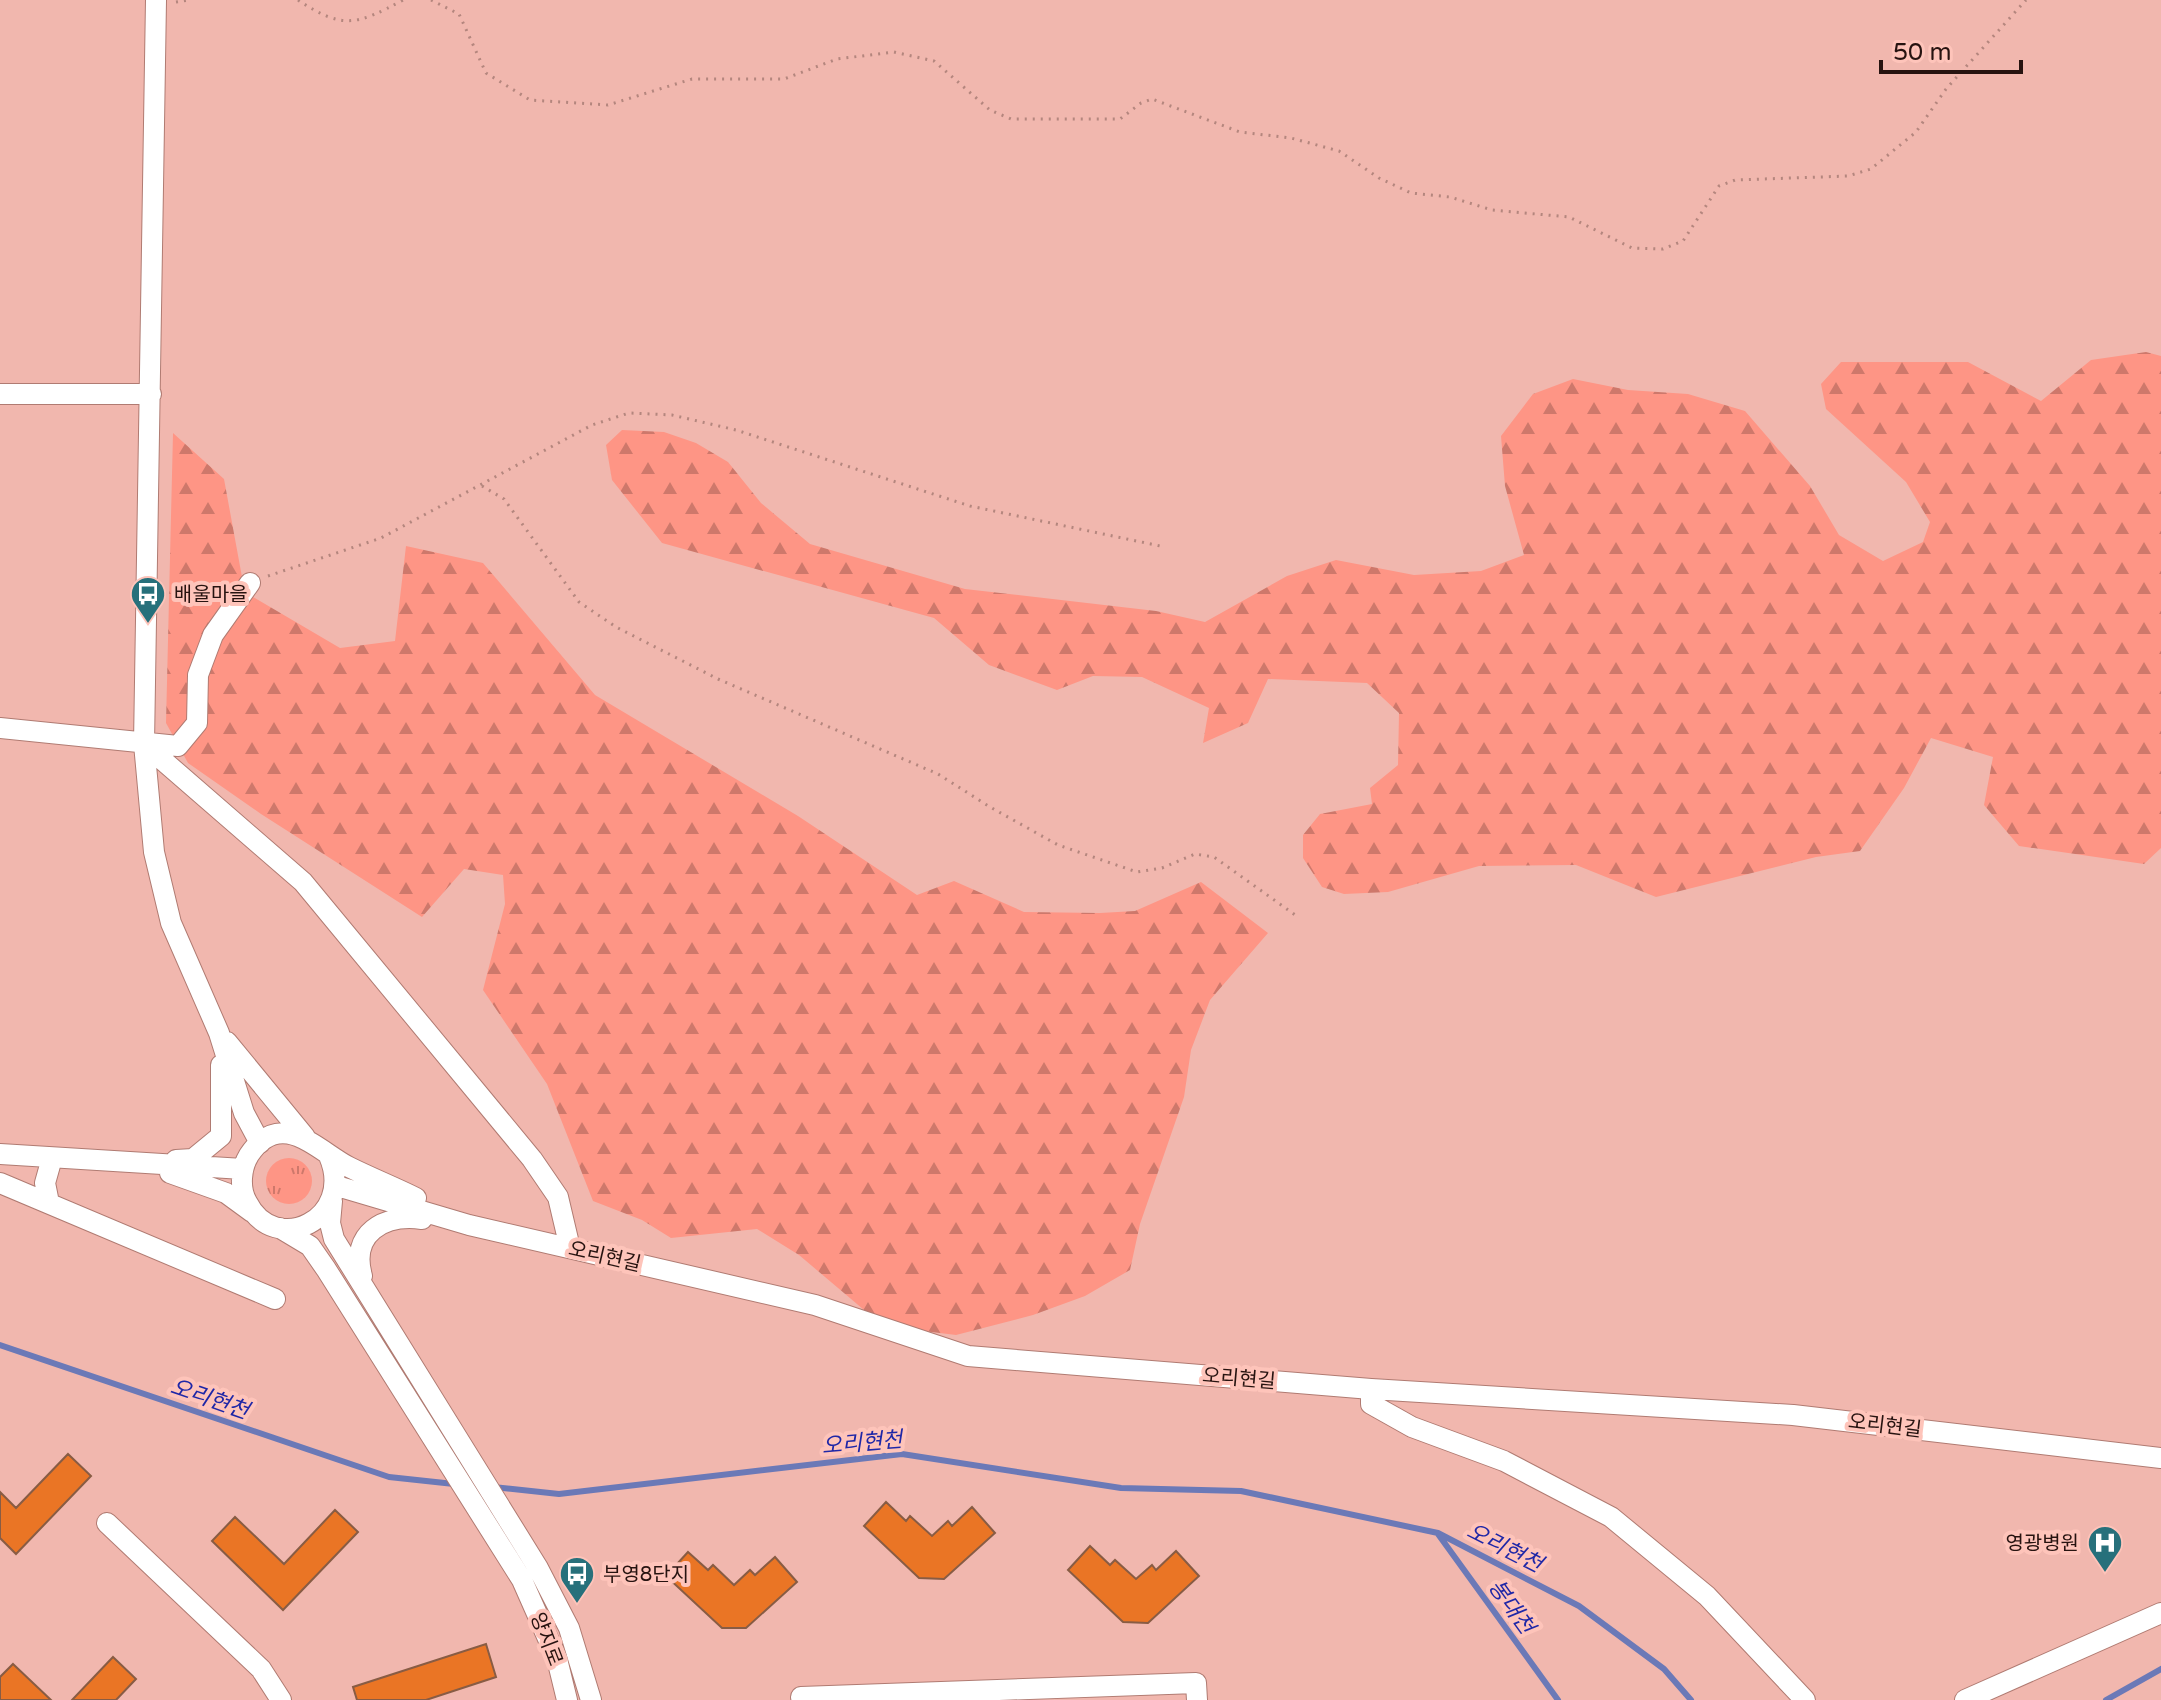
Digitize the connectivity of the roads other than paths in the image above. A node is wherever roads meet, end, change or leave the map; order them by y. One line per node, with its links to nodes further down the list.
1 (156, 0): 3 (street)
2 (0, 394): 3 (street)
3 (151, 394): 6 (street)
4 (250, 583): 6 (street)
5 (0, 728): 6 (street)
6 (144, 744): 7 (street); 21 (street)
7 (219, 1033): 8 (street); 9 (street); 13 (street)
8 (305, 1137): 9 (street); 11 (street)
9 (260, 1143): 14 (street)
10 (0, 1154): 12 (street)
11 (329, 1156): 16 (street); 19 (street)
12 (52, 1158): 13 (street); 17 (street)
13 (127, 1163): 14 (street); 18 (street)
14 (243, 1169): 18 (street)
15 (0, 1183): 17 (street)
16 (334, 1194): 19 (street, 오리현길); 20 (street); 22 (street)
17 (49, 1203): 23 (street)
18 (254, 1213): 20 (street)
19 (469, 1225): 21 (street, 오리현길); 22 (street)
20 (280, 1228): 27 (street)
21 (570, 1248): 24 (street, 오리현길)
22 (366, 1290): 27 (street)
23 (275, 1299)
24 (1371, 1389): 25 (street, 오리현길); 34 (street)
25 (2161, 1458)
26 (107, 1523): 30 (street)
27 (530, 1574): 31 (street, 양지로); 32 (street, 양지로)
28 (2161, 1613): 35 (street)
29 (801, 1697): 33 (street)
30 (281, 1700)
31 (567, 1700)
32 (591, 1700)
33 (1197, 1700)
34 (1805, 1700)
35 (1965, 1700)

